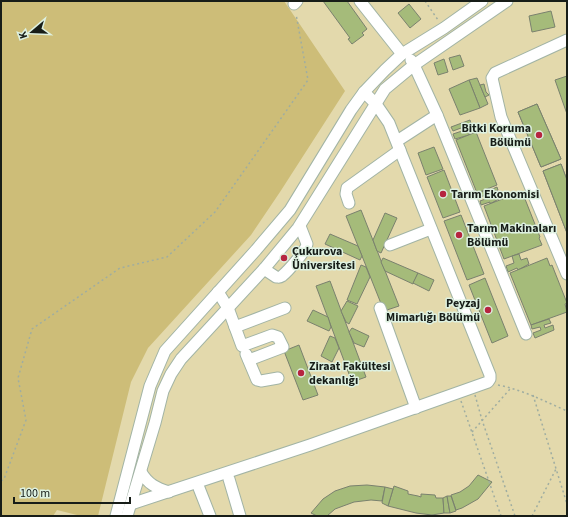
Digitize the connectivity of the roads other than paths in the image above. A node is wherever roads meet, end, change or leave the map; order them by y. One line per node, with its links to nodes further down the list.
1 (360, 1): 5 (street)
2 (482, 1): 5 (street)
3 (507, 1): 6 (street)
4 (567, 40): 16 (street)
5 (403, 53): 6 (street); 7 (street)
6 (414, 65): 8 (street); 9 (street)
7 (364, 92): 8 (street); 17 (street)
8 (376, 104): 10 (street); 12 (street)
9 (437, 115): 10 (street); 22 (street)
10 (398, 145): 11 (street); 13 (street)
11 (349, 203)
12 (300, 226): 15 (street); 15 (street)
13 (432, 229): 14 (street); 27 (street)
14 (390, 245)
15 (264, 269): 18 (street)
16 (567, 274)
17 (218, 292): 18 (street); 33 (street)
18 (228, 308): 21 (street); 28 (street)
19 (285, 308): 21 (street)
20 (380, 308): 27 (street)
21 (235, 327): 23 (street)
22 (526, 334)
23 (242, 346): 24 (street); 24 (street)
24 (249, 360): 25 (street)
25 (278, 378)
26 (459, 397): 29 (street)
27 (416, 408): 31 (street)
28 (141, 472): 31 (street); 32 (street)
29 (229, 478): 30 (street); 35 (street)
30 (199, 488): 32 (street); 34 (street)
31 (169, 492): 32 (street)
32 (129, 511)
33 (116, 516)
34 (210, 516)
35 (240, 516)

